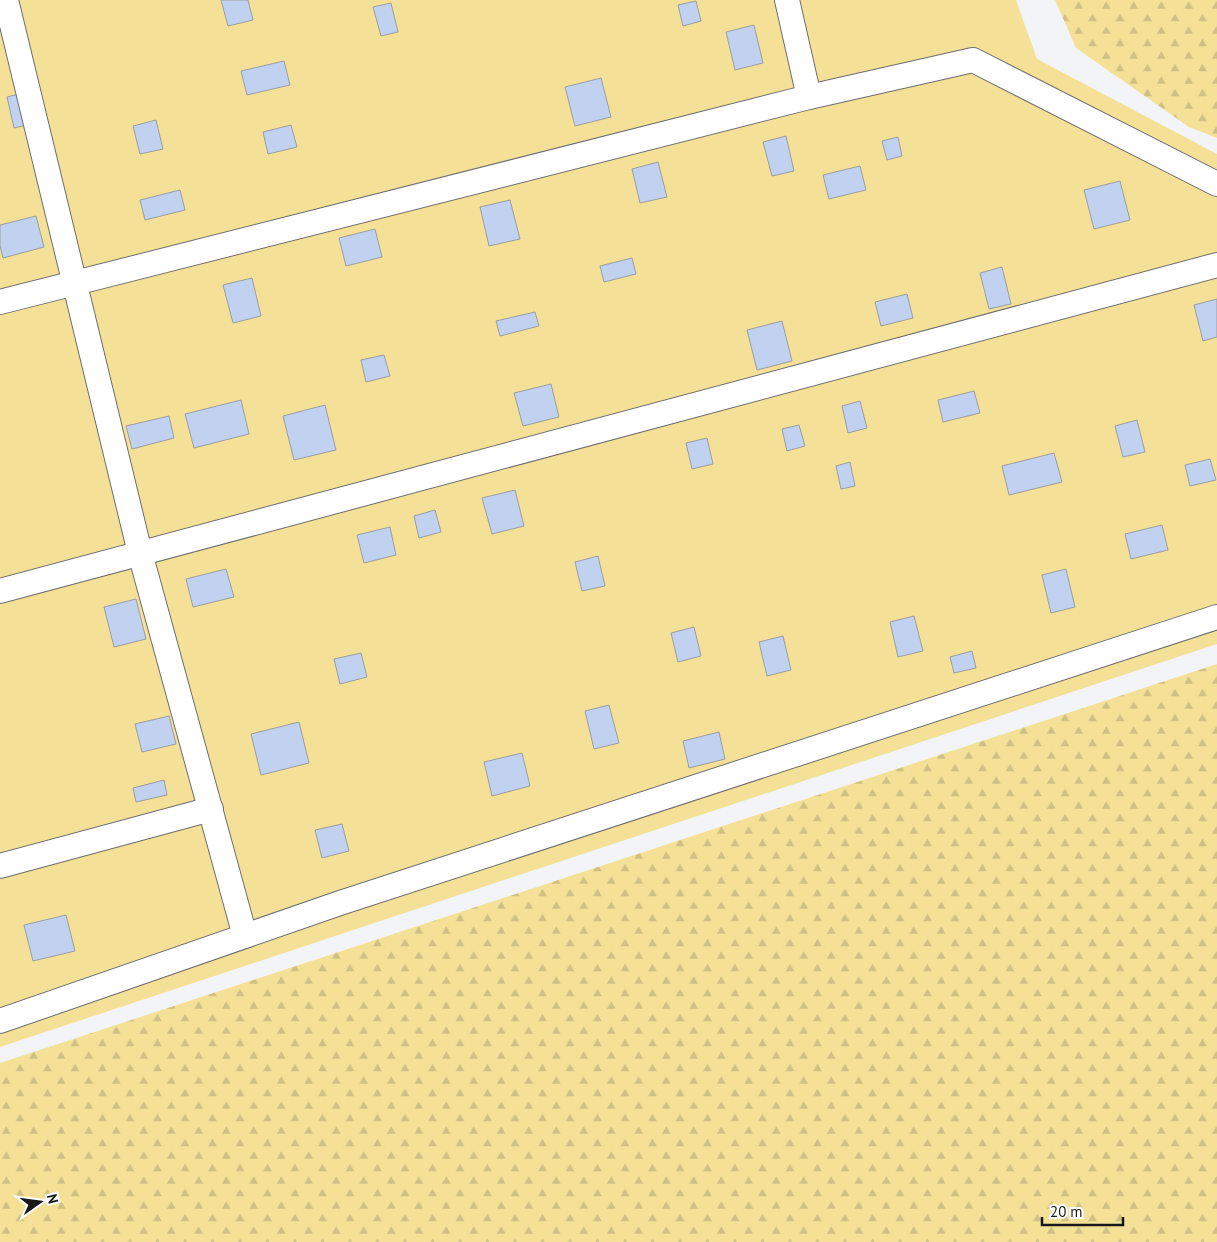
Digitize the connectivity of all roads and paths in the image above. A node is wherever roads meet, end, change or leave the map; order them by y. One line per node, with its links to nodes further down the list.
1 (6, 0): 6 (street)
2 (787, 0): 3 (street)
3 (809, 98): 4 (street); 6 (street)
4 (1217, 184)
5 (1217, 265): 8 (street)
6 (75, 284): 7 (street); 8 (street)
7 (0, 302)
8 (140, 553): 9 (street); 11 (street)
9 (0, 591)
10 (1217, 617): 13 (street)
11 (211, 809): 12 (street); 13 (street)
12 (0, 866)
13 (245, 936): 14 (street)
14 (0, 1021)

